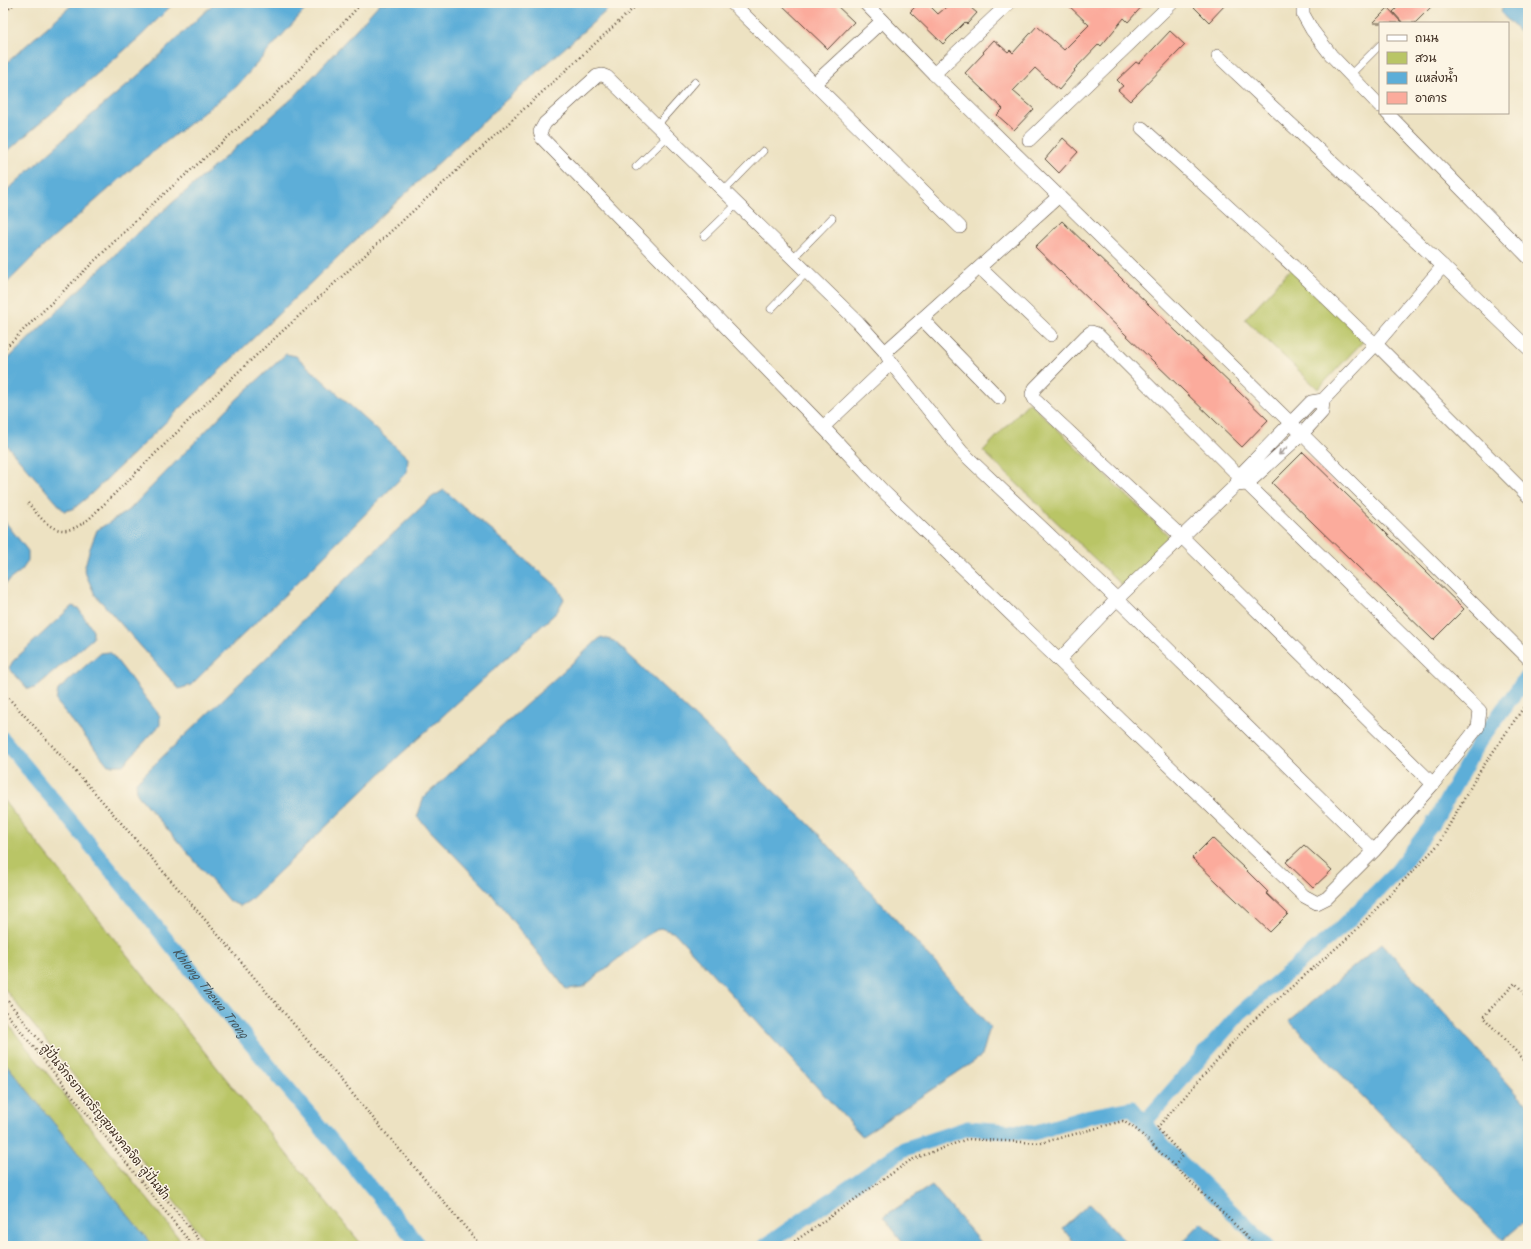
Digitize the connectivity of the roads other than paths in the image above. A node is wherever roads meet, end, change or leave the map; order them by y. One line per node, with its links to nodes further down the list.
1 (732, 3): 12 (street)
2 (865, 3): 6 (street)
3 (1010, 3): 9 (street)
4 (1172, 3): 18 (street)
5 (1303, 3): 10 (street)
6 (882, 21): 9 (street); 12 (street)
7 (1379, 46): 10 (lane)
8 (1218, 56): 29 (street)
9 (934, 74): 22 (street)
10 (1350, 75): 13 (street)
11 (695, 82): 15 (lane)
12 (814, 84): 25 (street)
13 (1379, 105)
14 (1388, 114): 27 (street)
15 (657, 125): 17 (street); 41 (street)
16 (1142, 128): 35 (street)
17 (668, 136): 20 (lane); 21 (street)
18 (1029, 140)
19 (763, 151): 21 (lane)
20 (636, 166)
21 (724, 191): 23 (street)
22 (1059, 196): 30 (street); 40 (street)
23 (737, 204): 26 (lane); 28 (street)
24 (832, 218): 28 (lane)
25 (960, 227)
26 (704, 236)
27 (1528, 256)
28 (793, 258): 31 (street)
29 (1443, 266): 35 (street); 36 (street)
30 (980, 268): 33 (street); 34 (street)
31 (807, 272): 32 (lane); 37 (street)
32 (771, 309)
33 (922, 319): 37 (street); 38 (street)
34 (1051, 335)
35 (1376, 344): 39 (street); 44 (street)
36 (1528, 348)
37 (888, 357): 41 (street); 46 (street)
38 (1000, 398)
39 (1323, 400): 40 (street); 42 (street)
40 (1290, 423): 42 (street); 43 (street)
41 (823, 427): 48 (street)
42 (1302, 434): 43 (street, one-way to 43); 47 (street)
43 (1241, 482): 45 (street); 45 (street); 49 (street)
44 (1528, 496)
45 (1183, 538): 46 (street); 49 (street)
46 (1117, 599): 48 (street); 50 (street)
47 (1528, 658)
48 (1059, 660): 50 (street)
49 (1433, 784): 50 (street)
50 (1374, 851)

